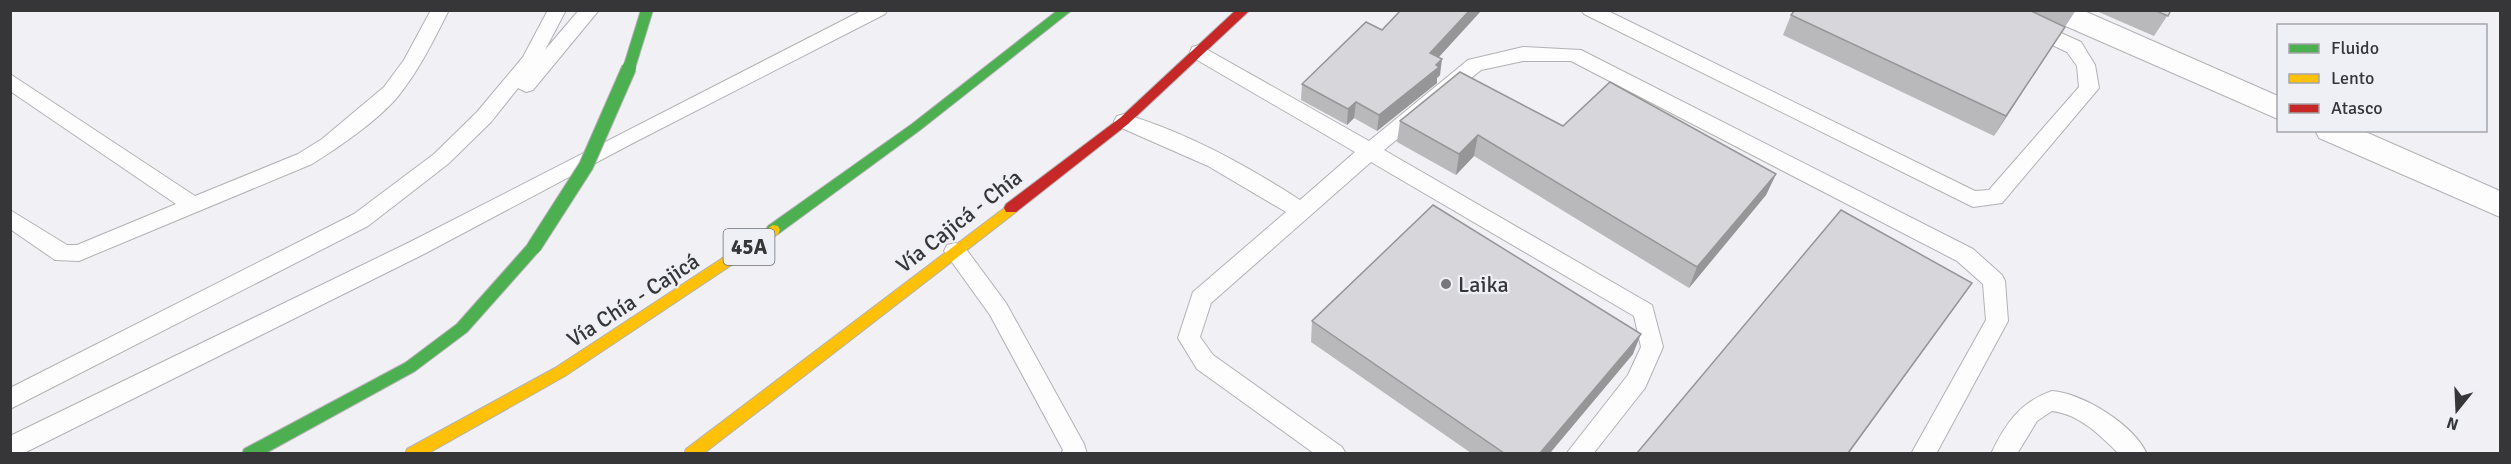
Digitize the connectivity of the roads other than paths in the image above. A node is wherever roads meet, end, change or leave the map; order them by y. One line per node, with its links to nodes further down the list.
1 (440, 10): 18 (lane)
2 (557, 10): 17 (lane)
3 (590, 10): 17 (lane)
4 (647, 10): 26 (main road, bridge)
5 (879, 10): 25 (lane)
6 (1066, 10): 27 (main road, Vía Chía - Cajicá / 45A)
7 (1244, 10): 11 (main road, Vía Cajicá - Chía)
8 (1590, 10): 9 (lane)
9 (1993, 10)
10 (2055, 10): 13 (street)
11 (1199, 52): 14 (main road, Vía Cajicá - Chía); 16 (lane)
12 (10, 81): 18 (lane)
13 (2277, 108)
14 (1124, 121): 20 (lane); 22 (main road, Vía Cajicá - Chía)
15 (2335, 132): 19 (street)
16 (1369, 152): 20 (lane); 32 (lane); 33 (lane)
17 (441, 159): 23 (lane)
18 (193, 205): 21 (lane)
19 (2500, 205)
20 (1300, 212): 31 (lane)
21 (10, 218)
22 (955, 251): 24 (main road, Vía Cajicá - Chía); 30 (lane)
23 (10, 399)
24 (703, 444): 28 (main road); 29 (main road, Vía Cajicá - Chía)
25 (10, 448)
26 (249, 453)
27 (412, 453)
28 (678, 453)
29 (691, 453)
30 (1075, 453)
31 (1334, 453)
32 (1578, 453)
33 (1923, 453)
34 (2004, 453): 35 (lane)
35 (2135, 453)

